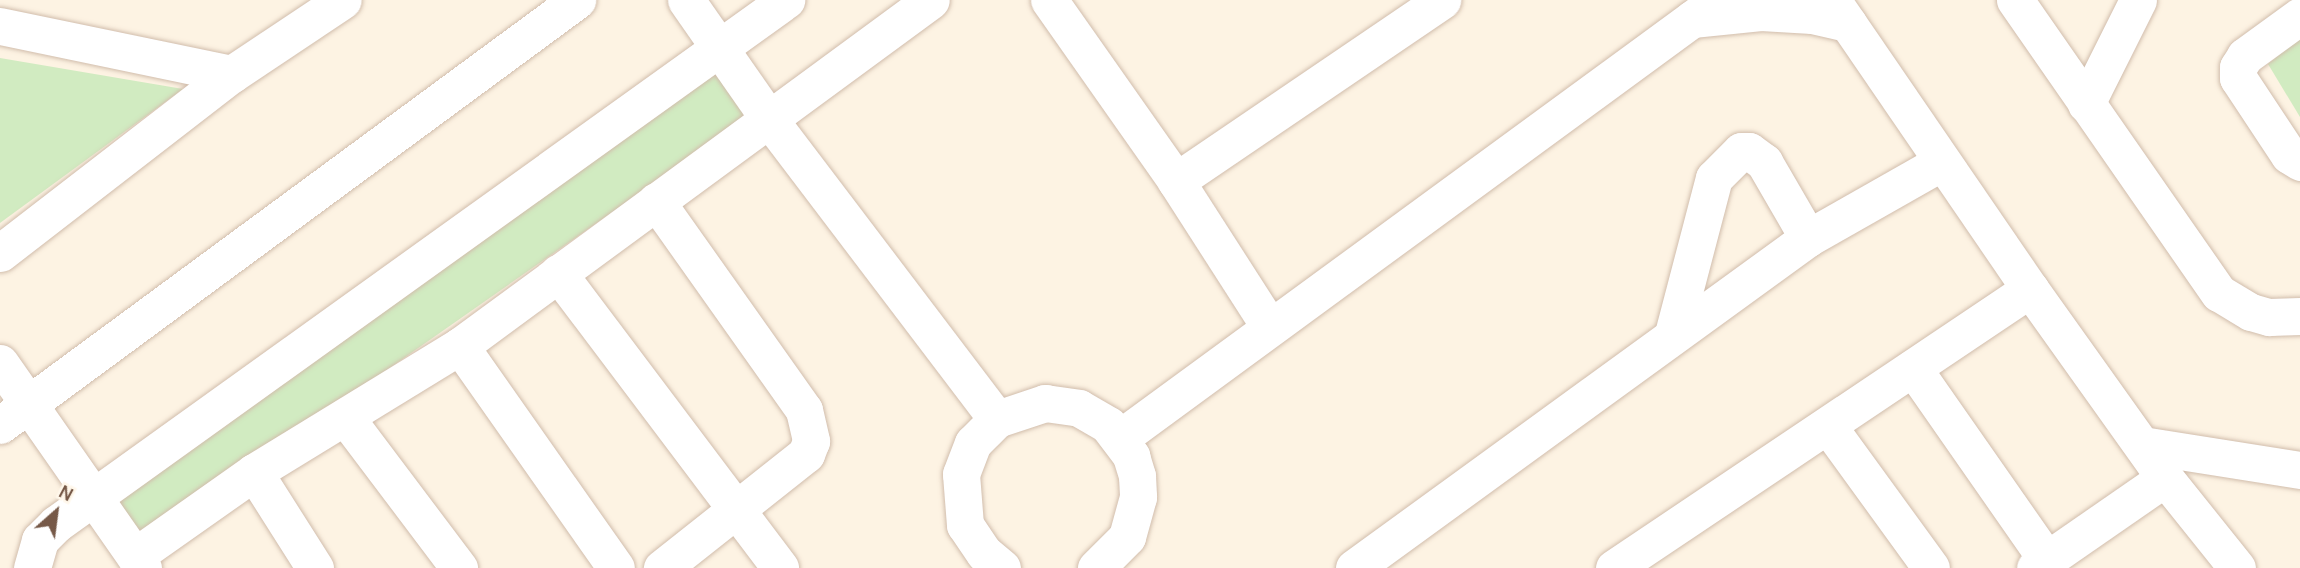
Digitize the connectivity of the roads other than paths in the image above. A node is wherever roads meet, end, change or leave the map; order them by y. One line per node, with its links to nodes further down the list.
1 (343, 0): 15 (street)
2 (577, 0): 32 (street)
3 (685, 0): 14 (street)
4 (786, 0): 14 (street)
5 (931, 0): 17 (street)
6 (1049, 0): 20 (street)
7 (1442, 0): 20 (street)
8 (2015, 0): 16 (street)
9 (2138, 0): 16 (street)
10 (1705, 9): 11 (street); 27 (street)
11 (1840, 12): 18 (street)
12 (2300, 16): 19 (street)
13 (0, 26): 15 (street)
14 (719, 51): 17 (street); 41 (street)
15 (232, 74): 23 (street)
16 (2086, 104): 26 (street)
17 (769, 119): 21 (street); 34 (street)
18 (1942, 162): 22 (street); 25 (street)
19 (2300, 162)
20 (1176, 181): 27 (street)
21 (656, 201): 24 (street); 42 (street)
22 (1808, 238): 28 (street); 28 (street)
23 (0, 253)
24 (558, 273): 29 (street); 42 (street)
25 (2030, 289): 31 (street); 37 (street)
26 (2300, 316)
27 (1269, 326): 36 (street)
28 (1673, 334): 53 (street)
29 (460, 346): 33 (street); 49 (street)
30 (0, 363): 32 (street)
31 (1913, 368): 35 (street); 45 (street)
32 (14, 414): 41 (street)
33 (346, 418): 39 (street); 48 (street)
34 (998, 419): 36 (street); 44 (street)
35 (1828, 426): 54 (street); 55 (street)
36 (1120, 438): 52 (street)
37 (2141, 445): 38 (street); 40 (street)
38 (2300, 470)
39 (254, 472): 43 (street); 47 (street)
40 (2165, 478): 45 (street); 56 (street)
41 (96, 499): 43 (street); 46 (street)
42 (736, 510): 50 (street); 51 (street)
43 (139, 562)
44 (983, 563)
45 (2041, 564)
46 (32, 568)
47 (315, 568)
48 (459, 568)
49 (616, 568)
50 (662, 568)
51 (780, 568)
52 (1098, 568)
53 (1354, 568)
54 (1614, 568)
55 (1931, 568)
56 (2237, 568)

